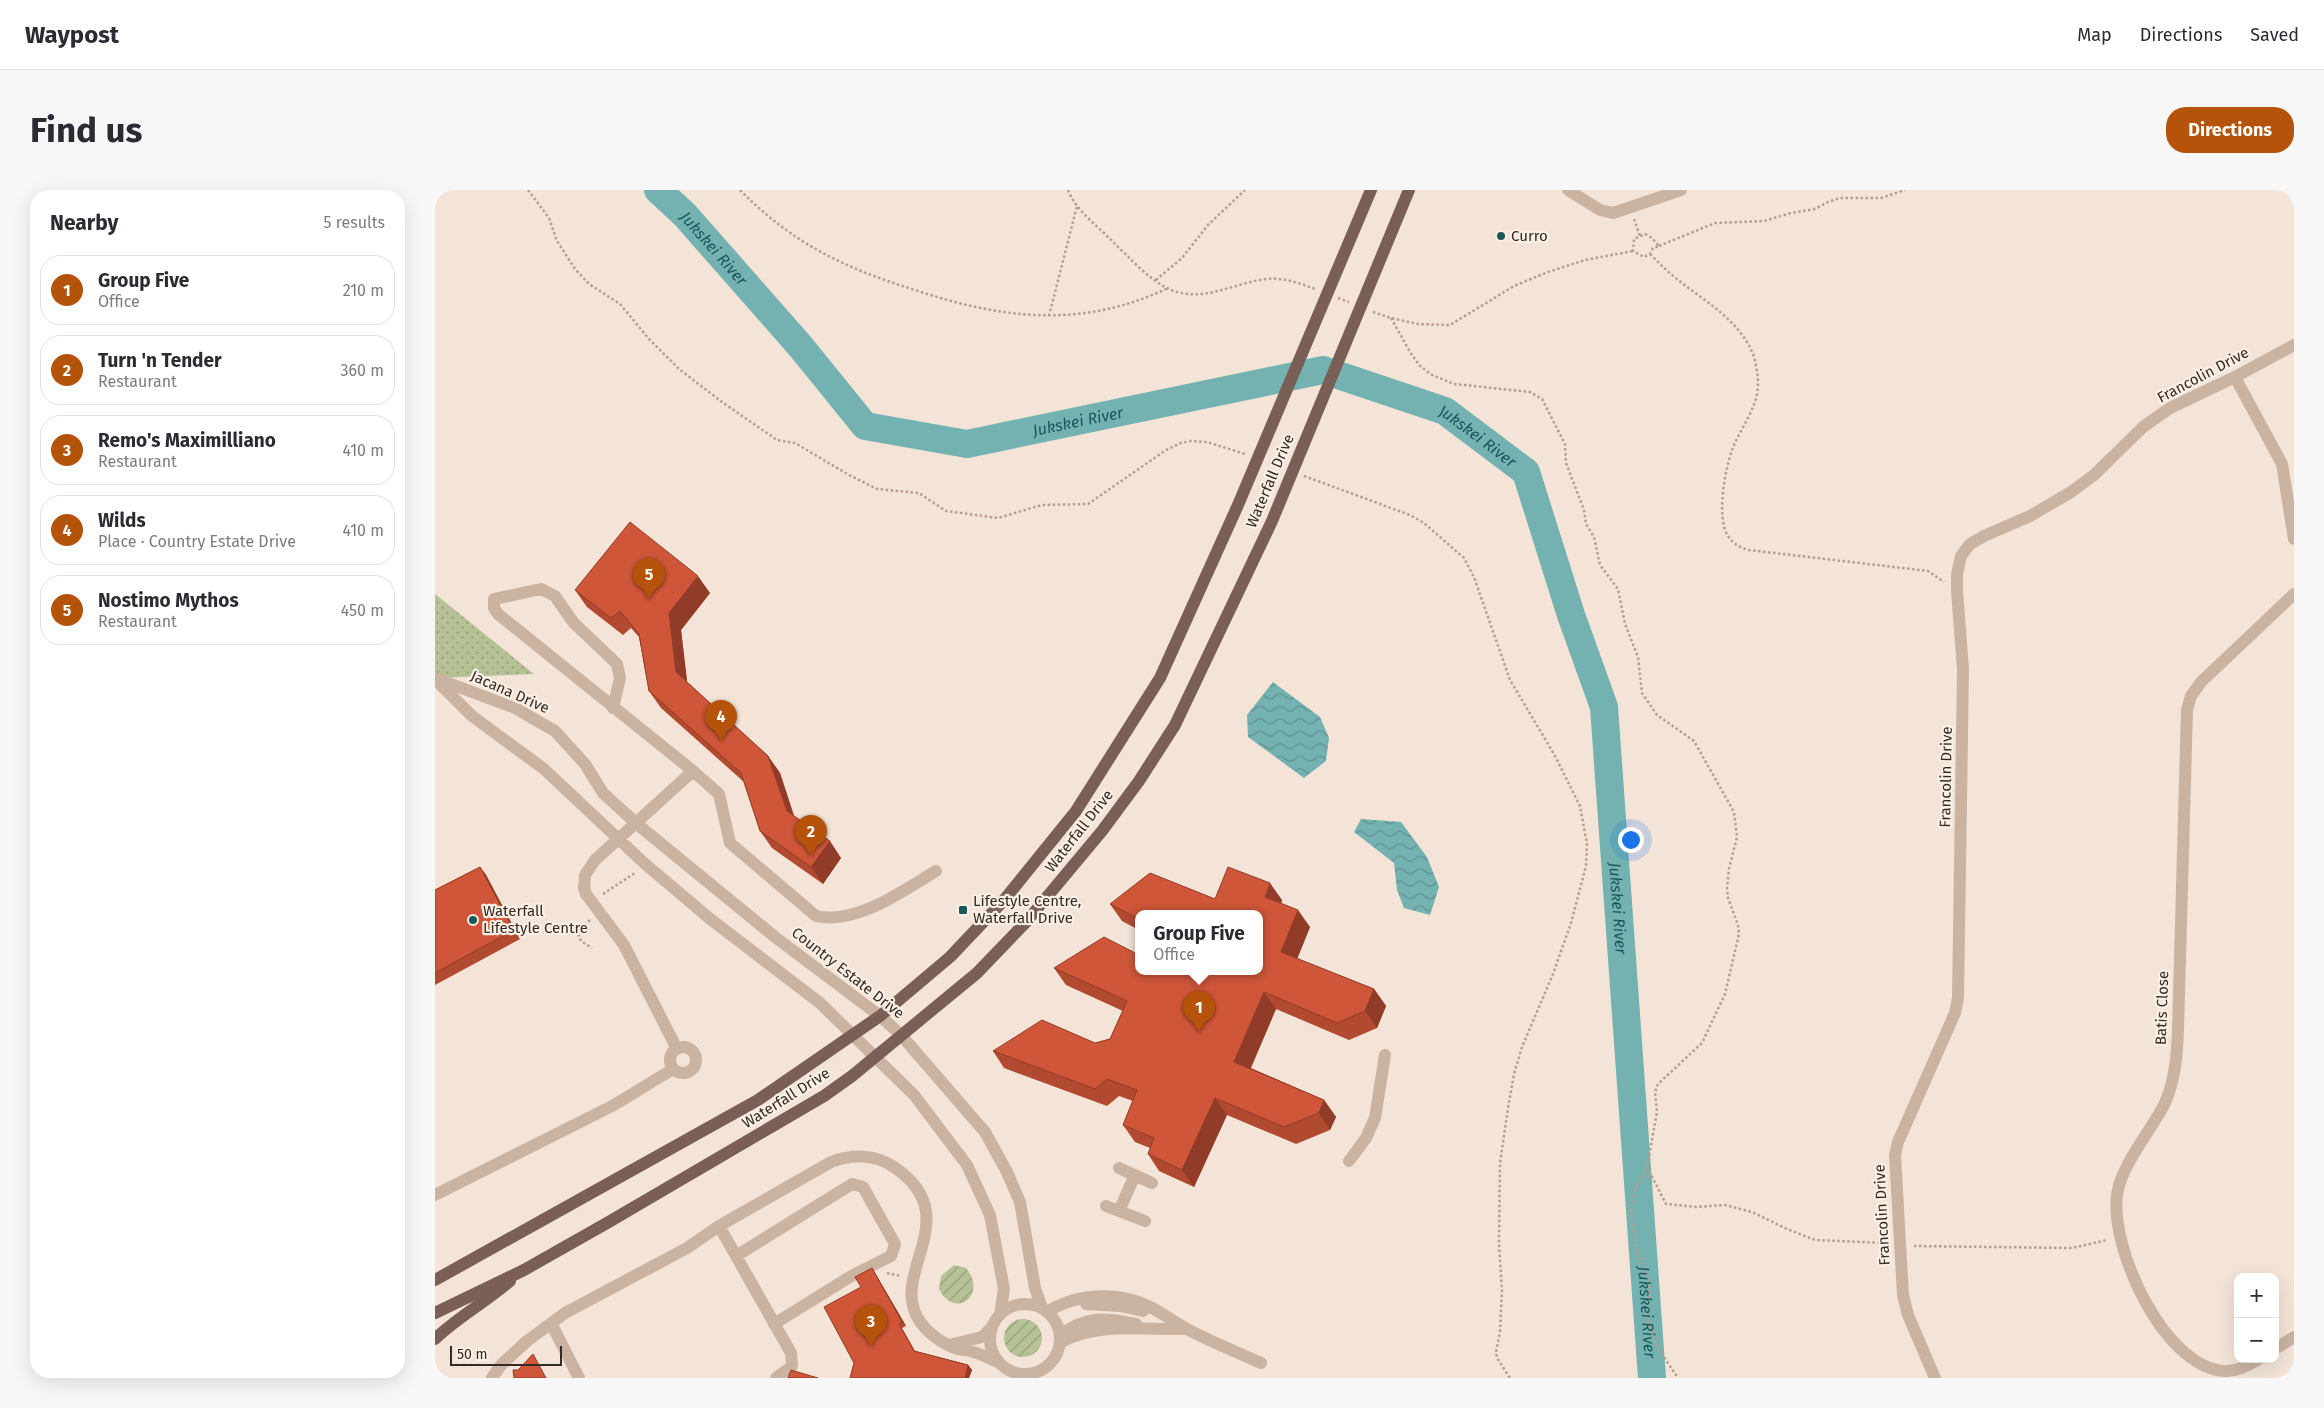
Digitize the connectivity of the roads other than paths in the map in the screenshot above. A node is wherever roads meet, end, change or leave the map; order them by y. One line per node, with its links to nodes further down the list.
1 (1371, 190): 16 (main road, Waterfall Drive)
2 (1409, 190): 18 (main road, Waterfall Drive)
3 (1568, 190): 4 (street)
4 (1681, 190)
5 (2294, 344): 6 (street, Francolin Drive)
6 (2235, 377): 7 (street); 56 (street, Francolin Drive)
7 (2294, 538)
8 (2294, 594): 50 (street, Batis Close)
9 (435, 678): 11 (street, Jacana Drive); 14 (street, Jacana Drive)
10 (613, 708): 10 (street); 12 (street)
11 (566, 744): 13 (street, Country Estate Drive)
12 (693, 771): 13 (street); 15 (street)
13 (637, 824): 14 (street); 16 (street, Country Estate Drive)
14 (618, 839): 17 (street); 19 (street)
15 (936, 871)
16 (880, 1016): 17 (main road, Waterfall Drive); 18 (street, Country Estate Drive)
17 (852, 1034): 21 (street); 33 (main road, Waterfall Drive)
18 (901, 1035): 21 (main road, Waterfall Drive); 37 (street, Country Estate Drive)
19 (677, 1049): 22 (street); 22 (street)
20 (1385, 1055): 23 (street)
21 (874, 1057): 34 (main road, Waterfall Drive); 39 (street)
22 (673, 1068): 27 (street)
23 (1349, 1160)
24 (1119, 1168): 25 (street)
25 (1135, 1175): 26 (street); 29 (street)
26 (1153, 1183)
27 (435, 1195)
28 (1107, 1206): 29 (street)
29 (1119, 1211): 30 (street)
30 (1145, 1221)
31 (719, 1226): 32 (street); 40 (street); 47 (street)
32 (736, 1256): 41 (street); 41 (street)
33 (470, 1260): 35 (main road); 36 (main road, Waterfall Drive)
34 (523, 1270): 38 (main road, Waterfall Drive); 46 (main road)
35 (435, 1274)
36 (435, 1280)
37 (1045, 1310): 39 (street); 42 (street); 45 (street)
38 (435, 1313)
39 (1000, 1315): 43 (street)
40 (551, 1323): 53 (street); 54 (street)
41 (774, 1324): 55 (street)
42 (1169, 1324): 45 (street); 49 (street)
43 (992, 1326): 47 (street); 51 (street)
44 (2294, 1337): 48 (street)
45 (1060, 1338): 52 (street)
46 (435, 1339)
47 (948, 1345): 51 (street)
48 (2279, 1346)
49 (1261, 1363)
50 (2251, 1363)
51 (1005, 1371): 52 (street)
52 (1049, 1372)
53 (493, 1378)
54 (579, 1378)
55 (776, 1378)
56 (1935, 1378)

